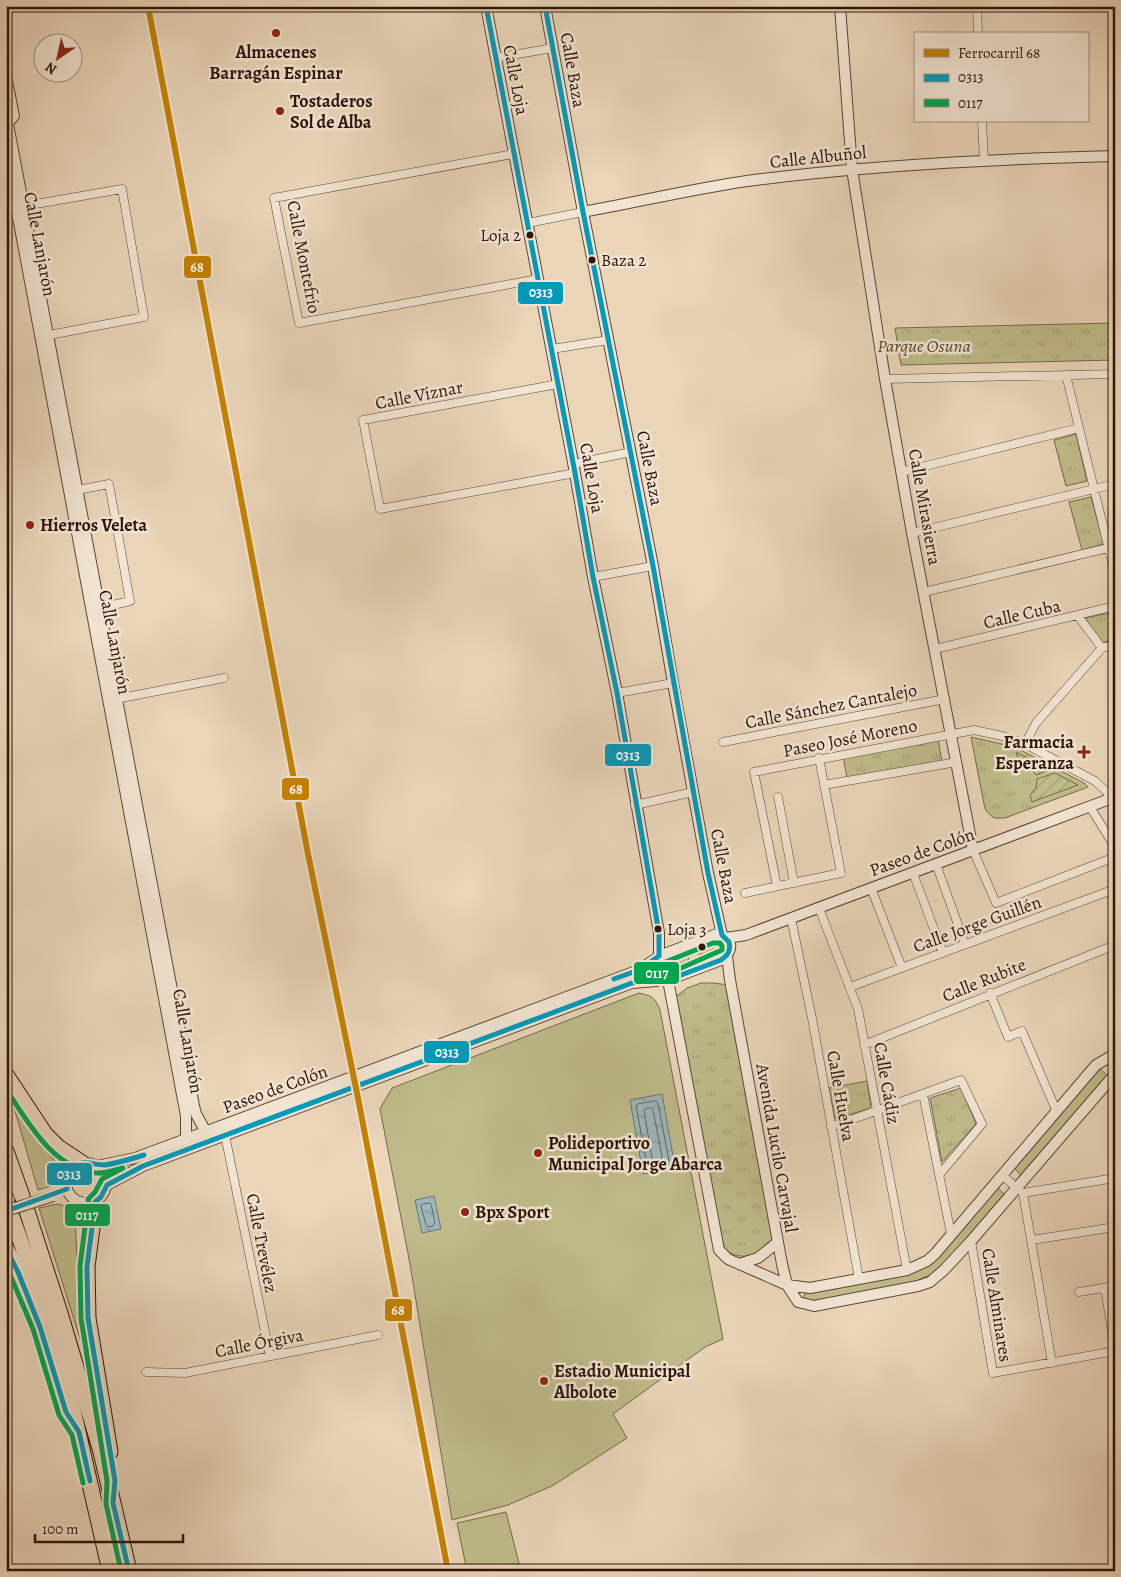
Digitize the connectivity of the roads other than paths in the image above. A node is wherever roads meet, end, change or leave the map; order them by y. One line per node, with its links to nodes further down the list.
1 (486, 6): 7 (street, Calle Loja)
2 (545, 6): 6 (street, Calle Baza)
3 (840, 6): 15 (street, Calle Mirasierra)
4 (977, 6): 5 (street)
5 (978, 32)
6 (553, 48): 7 (street); 17 (street, Calle Baza)
7 (495, 58): 12 (street, Calle Loja)
8 (6, 76): 10 (street, Calle Lanjarón)
9 (982, 122): 14 (street)
10 (7, 125): 16 (street, Calle Lanjarón)
11 (6, 153): 20 (street, Calle Lanjarón)
12 (513, 154): 18 (street, Calle Loja); 19 (street, Calle Montefrío)
13 (1115, 156): 14 (street, Calle Albuñol)
14 (984, 160): 15 (street, Calle Albuñol)
15 (852, 169): 17 (street, Calle Albuñol); 25 (street, Calle Mirasierra)
16 (24, 206): 20 (street, Calle Lanjarón); 20 (street, Calle Lanjarón)
17 (583, 212): 18 (street, Calle Albuñol); 21 (street, Calle Baza)
18 (528, 223): 19 (street, Calle Loja)
19 (538, 279): 22 (street, Calle Loja)
20 (44, 336): 33 (street, Calle Lanjarón); 97 (street, Calle Lanjarón)
21 (608, 340): 22 (street); 28 (street, Calle Baza)
22 (552, 350): 26 (street, Calle Loja)
23 (1115, 374): 24 (street)
24 (1066, 375): 25 (street); 27 (street)
25 (885, 379): 30 (street, Calle Mirasierra)
26 (558, 384): 29 (street, Calle Loja); 29 (street, Calle Víznar)
27 (1079, 428): 30 (street); 32 (street)
28 (631, 452): 29 (street); 36 (street, Calle Baza)
29 (574, 468): 38 (street, Calle Loja)
30 (901, 472): 34 (street, Calle Mirasierra)
31 (1115, 484): 32 (street)
32 (1093, 489): 34 (street); 35 (street)
33 (77, 490): 41 (street, Calle Lanjarón); 41 (street, Calle Lanjarón)
34 (912, 533): 39 (street, Calle Mirasierra)
35 (1108, 548): 37 (street); 39 (street)
36 (653, 566): 38 (street); 47 (street, Calle Baza)
37 (1115, 574)
38 (593, 577): 48 (street, Calle Loja)
39 (924, 592): 45 (street, Calle Mirasierra)
40 (1115, 606): 42 (street, Calle Cuba)
41 (100, 608): 49 (street, Calle Lanjarón)
42 (1078, 616): 44 (street); 45 (street, Calle Cuba)
43 (1115, 644): 44 (street)
44 (1102, 648): 53 (street)
45 (935, 649): 50 (street, Calle Mirasierra)
46 (224, 678): 49 (street)
47 (673, 683): 48 (street); 57 (street, Calle Baza)
48 (617, 693): 60 (street, Calle Loja)
49 (116, 699): 95 (street, Calle Lanjarón)
50 (945, 699): 51 (street, Calle Mirasierra); 52 (street, Calle Sánchez Cantalejo)
51 (952, 734): 53 (street, Paseo de Colón); 54 (street, Paseo José Moreno); 55 (street, Calle Mirasierra)
52 (723, 742)
53 (1025, 744): 59 (street, Paseo de Colón)
54 (819, 758): 56 (street); 68 (street, Paseo José Moreno)
55 (957, 762): 56 (street); 63 (street, Calle Mirasierra)
56 (824, 785): 67 (street)
57 (693, 792): 60 (street); 75 (street, Calle Baza)
58 (778, 797): 67 (street)
59 (1112, 798): 61 (street, Paseo de Colón)
60 (636, 805): 80 (street, Calle Loja)
61 (1090, 807): 62 (street); 63 (street, Paseo de Colón)
62 (1115, 847)
63 (973, 850): 64 (street); 65 (street, Paseo de Colón)
64 (1115, 857)
65 (936, 864): 66 (street, Paseo de Colón); 76 (street)
66 (913, 872): 69 (street, Paseo de Colón); 79 (street)
67 (794, 883): 68 (street)
68 (776, 886): 71 (street)
69 (871, 888): 72 (street, Paseo de Colón); 81 (street)
70 (1115, 889): 76 (street, Calle Jorge Guillén)
71 (745, 893)
72 (819, 908): 73 (street, Paseo de Colón); 83 (street, Calle Cádiz)
73 (790, 918): 74 (street, Paseo de Colón); 94 (street, Calle Huelva)
74 (746, 935): 75 (street, Paseo de Colón); 78 (street, Paseo de Colón)
75 (724, 936): 78 (street, Calle Baza); 80 (street, Paseo de Colón)
76 (965, 944): 79 (street, Calle Jorge Guillén)
77 (1115, 945): 84 (street, Calle Rubite)
78 (729, 952): 82 (street, Paseo de Colón); 114 (street, Avenida Lucilo Carvajal)
79 (942, 953): 81 (street, Calle Jorge Guillén)
80 (658, 957): 82 (street, Calle Loja); 87 (street, Paseo de Colón)
81 (902, 968): 83 (street, Calle Jorge Guillén)
82 (665, 980): 87 (street, Paseo de Colón); 116 (street)
83 (850, 988): 85 (street, Calle Cádiz)
84 (990, 993): 85 (street, Calle Rubite); 92 (street)
85 (864, 1045): 93 (street, Calle Cádiz)
86 (1112, 1059): 92 (street)
87 (386, 1070): 90 (street, Paseo de Colón)
88 (1115, 1074): 105 (street)
89 (6, 1075): 99 (highway)
90 (322, 1094): 95 (street, Paseo de Colón); 96 (street, Paseo de Colón)
91 (923, 1094): 93 (street); 100 (street); 100 (street)
92 (1056, 1110): 101 (street)
93 (876, 1111): 94 (street); 117 (street, Calle Cádiz)
94 (831, 1127): 118 (street, Calle Huelva)
95 (206, 1132): 97 (street, Paseo de Colón)
96 (225, 1135): 103 (street, Paseo de Colón); 125 (street, Calle Trevélez)
97 (186, 1138): 99 (street, Paseo de Colón)
98 (6, 1151): 106 (highway)
99 (90, 1164): 103 (street); 104 (street)
100 (939, 1175): 111 (street)
101 (1002, 1175): 105 (street); 111 (street)
102 (1115, 1178): 105 (street)
103 (107, 1185): 107 (street)
104 (67, 1190): 107 (street); 109 (street, bridge)
105 (1019, 1191): 112 (street); 113 (street)
106 (22, 1196)
107 (95, 1202): 129 (highway)
108 (27, 1211): 129 (highway)
109 (9, 1214): 128 (highway)
110 (1115, 1227): 112 (street)
111 (951, 1234): 117 (street)
112 (1032, 1240): 126 (street)
113 (972, 1241): 119 (street); 126 (street, Calle Alminares)
114 (778, 1242): 116 (street, Avenida Lucilo Carvajal); 119 (street)
115 (6, 1248): 128 (highway)
116 (739, 1264): 119 (street)
117 (906, 1270): 118 (street)
118 (859, 1279): 119 (street)
119 (787, 1286)
120 (1115, 1286): 121 (street)
121 (1105, 1288): 122 (street); 124 (street)
122 (1079, 1292)
123 (378, 1336): 125 (street, Calle Órgiva)
124 (1115, 1351): 126 (street)
125 (270, 1356): 127 (street, Calle Órgiva)
126 (1052, 1362)
127 (146, 1372)
128 (79, 1432): 130 (highway)
129 (113, 1503): 131 (highway)
130 (110, 1571)
131 (129, 1571)

